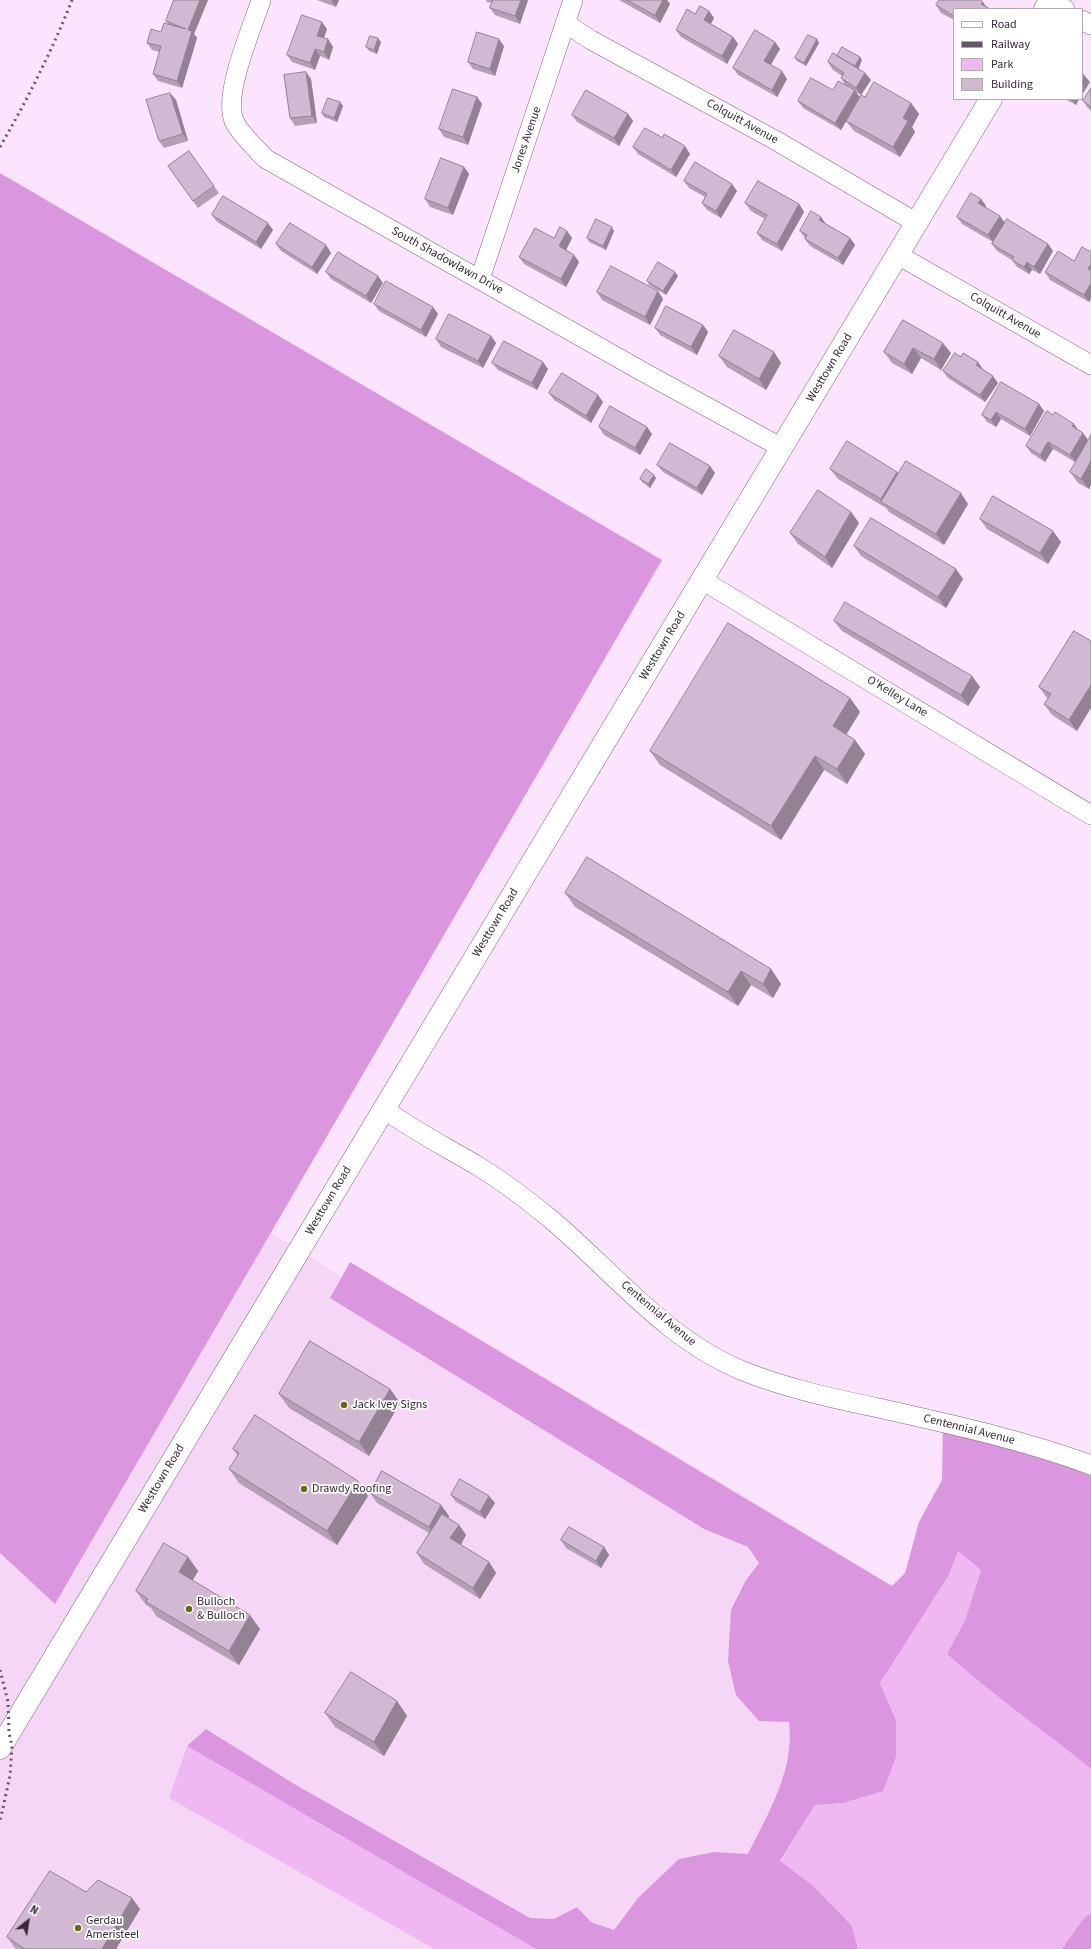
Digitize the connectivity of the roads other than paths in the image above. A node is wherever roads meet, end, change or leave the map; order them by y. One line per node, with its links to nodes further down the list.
1 (261, 0): 9 (street, South Shadowlawn Drive)
2 (573, 0): 5 (street, Jones Avenue)
3 (1051, 0): 4 (street)
4 (1064, 8)
5 (565, 23): 7 (street, Colquitt Avenue); 9 (street, Jones Avenue)
6 (990, 100): 7 (street, Westtown Road)
7 (917, 223): 8 (street, Westtown Road)
8 (898, 255): 10 (street, Colquitt Avenue); 11 (street, Westtown Road)
9 (480, 279): 11 (street, South Shadowlawn Drive)
10 (1091, 365)
11 (782, 448): 12 (street, Westtown Road)
12 (702, 580): 13 (street, O'Kelley Lane); 14 (street, Westtown Road)
13 (1091, 815)
14 (384, 1109): 15 (street, Centennial Avenue); 16 (street, Westtown Road)
15 (1091, 1464)
16 (0, 1748)

